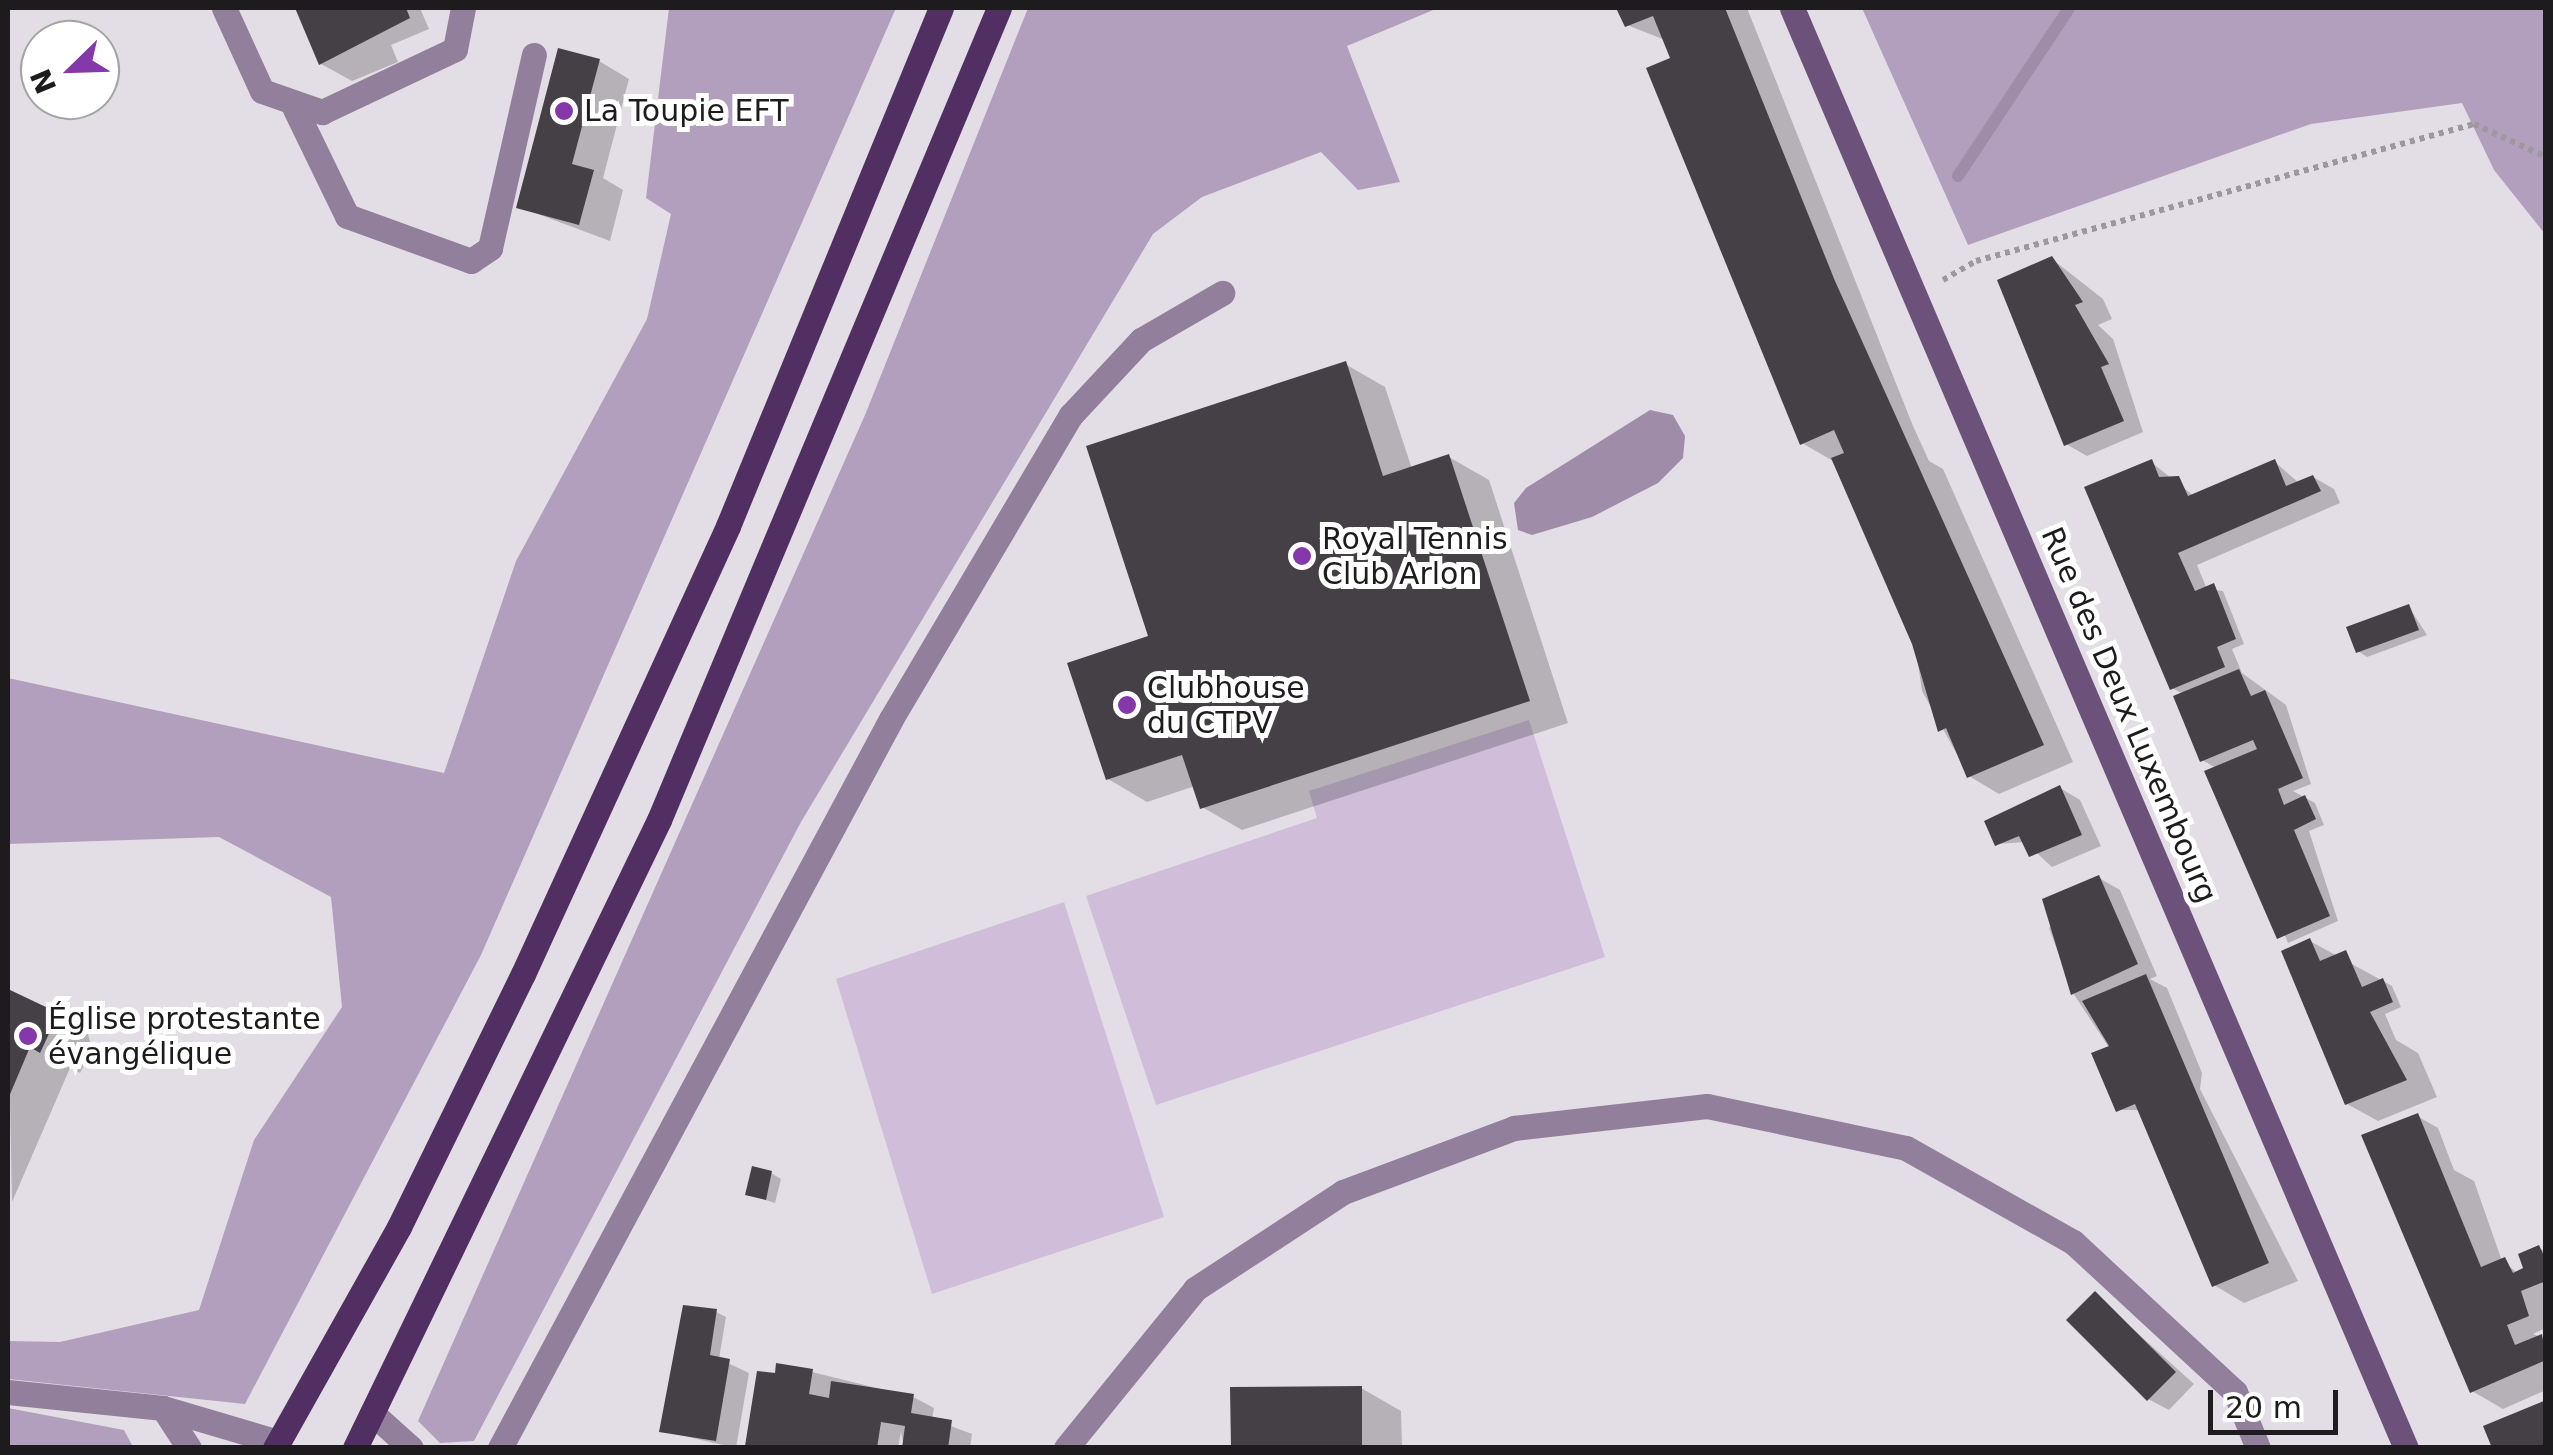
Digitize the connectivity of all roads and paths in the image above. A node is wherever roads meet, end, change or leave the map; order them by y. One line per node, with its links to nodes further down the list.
1 (224, 8): 7 (street)
2 (463, 8): 7 (street)
3 (941, 8): 14 (main road)
4 (999, 8): 13 (main road)
5 (1792, 8): 10 (street, Rue des Deux Luxembourg)
6 (534, 56): 7 (street)
7 (295, 108)
8 (2546, 157): 10 (path)
9 (1222, 293): 18 (street)
10 (1915, 295): 21 (street, Rue des Deux Luxembourg)
11 (8, 1392): 12 (street)
12 (163, 1408): 14 (street); 15 (street)
13 (372, 1413): 16 (main road); 17 (street)
14 (276, 1445)
15 (189, 1448)
16 (355, 1448)
17 (411, 1448)
18 (500, 1448)
19 (1066, 1448): 20 (street)
20 (2258, 1448)
21 (2406, 1448)

